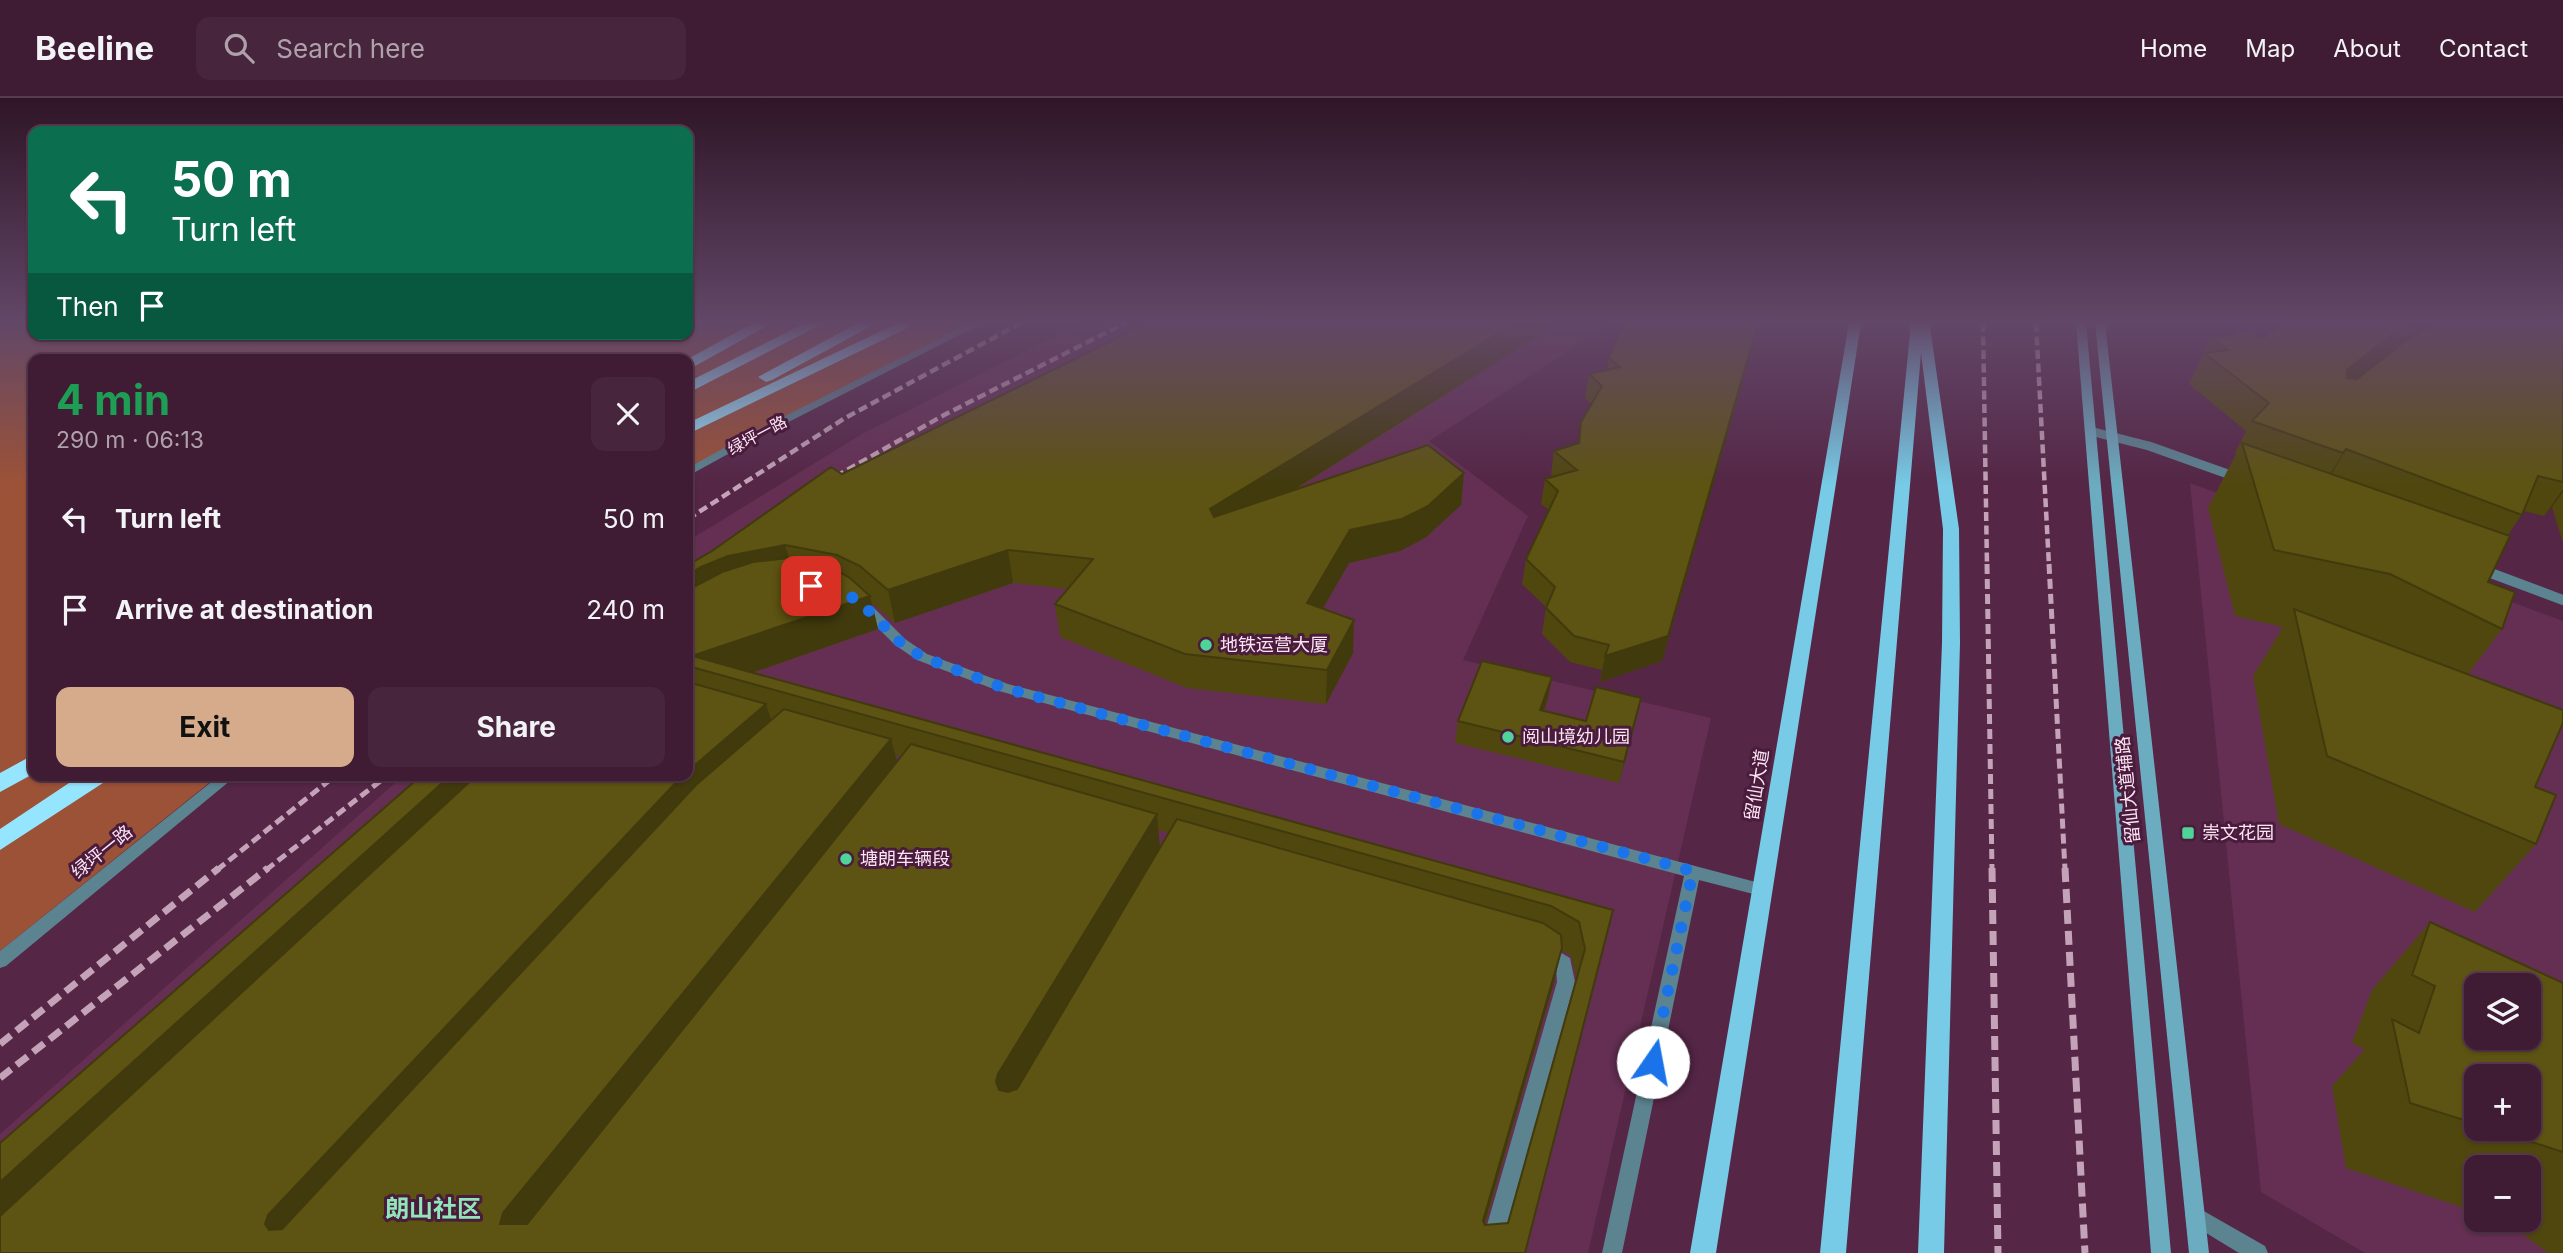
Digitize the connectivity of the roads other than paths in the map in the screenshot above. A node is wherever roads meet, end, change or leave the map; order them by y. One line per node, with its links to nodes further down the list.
1 (710, 377): 10 (highway)
2 (769, 377): 11 (highway)
3 (798, 377): 12 (highway)
4 (871, 377): 15 (street, 绿坪一路)
5 (1846, 377): 26 (main road, 留仙大道)
6 (1912, 377): 33 (main road)
7 (1931, 377): 34 (main road)
8 (2085, 377): 13 (main road, 留仙大道辅路)
9 (2106, 377): 14 (main road, 留仙大道辅路)
10 (693, 385)
11 (693, 417)
12 (693, 427)
13 (2090, 431): 14 (lane); 35 (main road, 留仙大道辅路)
14 (2112, 436): 16 (lane); 29 (main road, 留仙大道辅路)
15 (693, 470)
16 (2252, 483)
17 (2475, 567): 19 (lane)
18 (847, 595): 25 (street)
19 (2563, 600)
20 (28, 766): 23 (highway)
21 (89, 781): 24 (highway)
22 (223, 781): 28 (street, 绿坪一路)
23 (0, 784)
24 (0, 841)
25 (1693, 871): 26 (street); 31 (street)
26 (1761, 890): 32 (main road, 留仙大道)
27 (1530, 945): 30 (street)
28 (0, 961)
29 (2194, 1214): 36 (main road, 留仙大道辅路); 37 (street)
30 (1489, 1253)
31 (1612, 1253)
32 (1703, 1253)
33 (1833, 1253)
34 (1931, 1253)
35 (2161, 1253)
36 (2199, 1253)
37 (2258, 1253)

